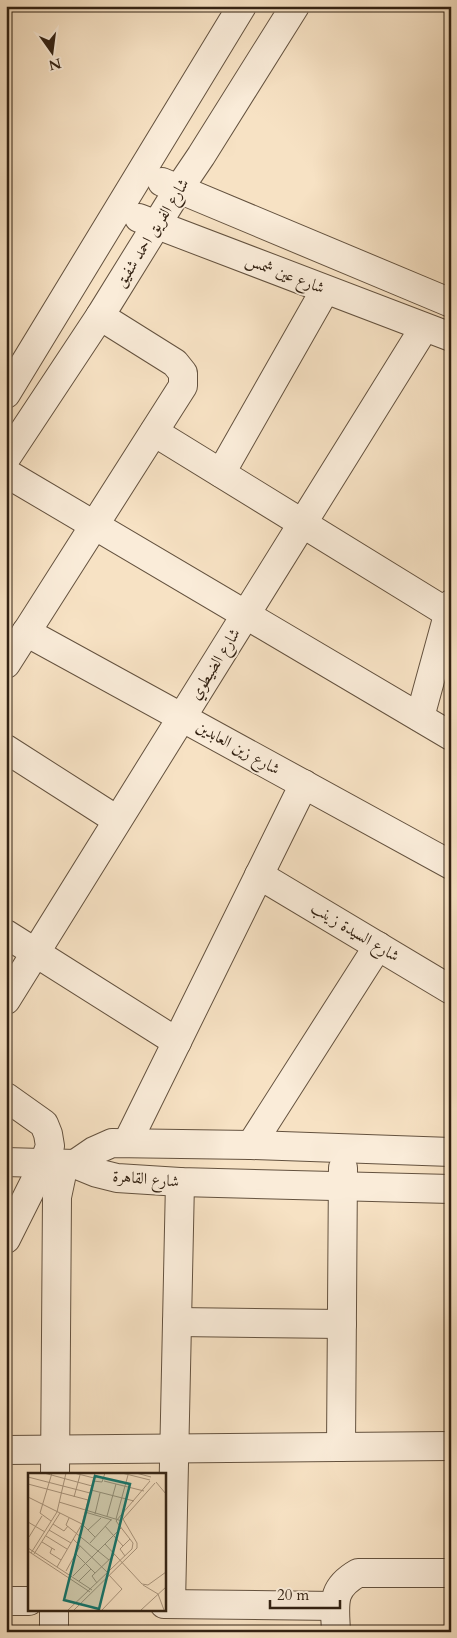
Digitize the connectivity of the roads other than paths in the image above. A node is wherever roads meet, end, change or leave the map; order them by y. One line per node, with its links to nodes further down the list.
1 (242, 6): 3 (street)
2 (296, 6): 4 (street, شارع الفريق احمد شفيق)
3 (141, 173): 4 (street); 5 (street)
4 (178, 190): 6 (street, شارع الفريق احمد شفيق); 8 (street)
5 (119, 210): 6 (street, شارع عين شمس); 12 (street)
6 (156, 225): 7 (street, شارع عين شمس); 9 (street, شارع الفريق احمد شفيق)
7 (325, 290): 10 (street, شارع عين شمس); 16 (street)
8 (451, 304)
9 (100, 316): 13 (street); 14 (street, شارع الفريق احمد شفيق)
10 (424, 328): 11 (street, شارع عين شمس); 17 (street, شارع الضيطوي)
11 (451, 338)
12 (6, 394)
13 (154, 432): 16 (street); 18 (street)
14 (6, 458)
15 (6, 473): 18 (street)
16 (221, 473): 17 (street)
17 (302, 523): 19 (street); 20 (street, شارع الضيطوي)
18 (95, 525): 20 (street); 21 (street)
19 (449, 608): 24 (street)
20 (246, 614): 23 (street, شارع الضيطوي); 24 (street)
21 (26, 632): 22 (street); 23 (street, شارع زين العابدين)
22 (6, 664)
23 (181, 717): 27 (street, شارع زين العابدين); 28 (street, شارع الضيطوي)
24 (420, 717): 25 (street)
25 (451, 736)
26 (6, 749): 28 (street)
27 (304, 784): 29 (street, شارع زين العابدين); 30 (street)
28 (117, 820): 33 (street, شارع الضيطوي)
29 (451, 864)
30 (259, 875): 32 (street, شارع السيدة زينب); 36 (street)
31 (6, 934): 33 (street)
32 (378, 946): 34 (street, شارع السيدة زينب); 39 (street)
33 (35, 952): 35 (street, شارع الضيطوي); 36 (street)
34 (451, 990)
35 (6, 1000)
36 (177, 1042): 38 (street)
37 (6, 1097): 43 (street)
38 (127, 1143): 39 (street, شارع القاهرة); 43 (street, شارع القاهرة)
39 (251, 1145): 40 (street, شارع القاهرة)
40 (344, 1148): 41 (street, شارع القاهرة); 45 (street)
41 (451, 1152)
42 (6, 1162): 43 (street)
43 (61, 1164): 44 (street, شارع القاهرة); 47 (street); 54 (street)
44 (180, 1182): 45 (street, شارع القاهرة); 48 (street)
45 (343, 1186): 46 (street, شارع القاهرة); 49 (street)
46 (451, 1189)
47 (6, 1238)
48 (177, 1322): 49 (street); 52 (street)
49 (342, 1324): 51 (street)
50 (451, 1446): 51 (street)
51 (340, 1447): 52 (street)
52 (175, 1448): 54 (street); 58 (street)
53 (6, 1450): 54 (street)
54 (55, 1462)
55 (451, 1573): 60 (street)
56 (6, 1601): 57 (street)
57 (28, 1601)
58 (168, 1604): 60 (street)
59 (54, 1610): 61 (street)
60 (336, 1619)
61 (54, 1632)

